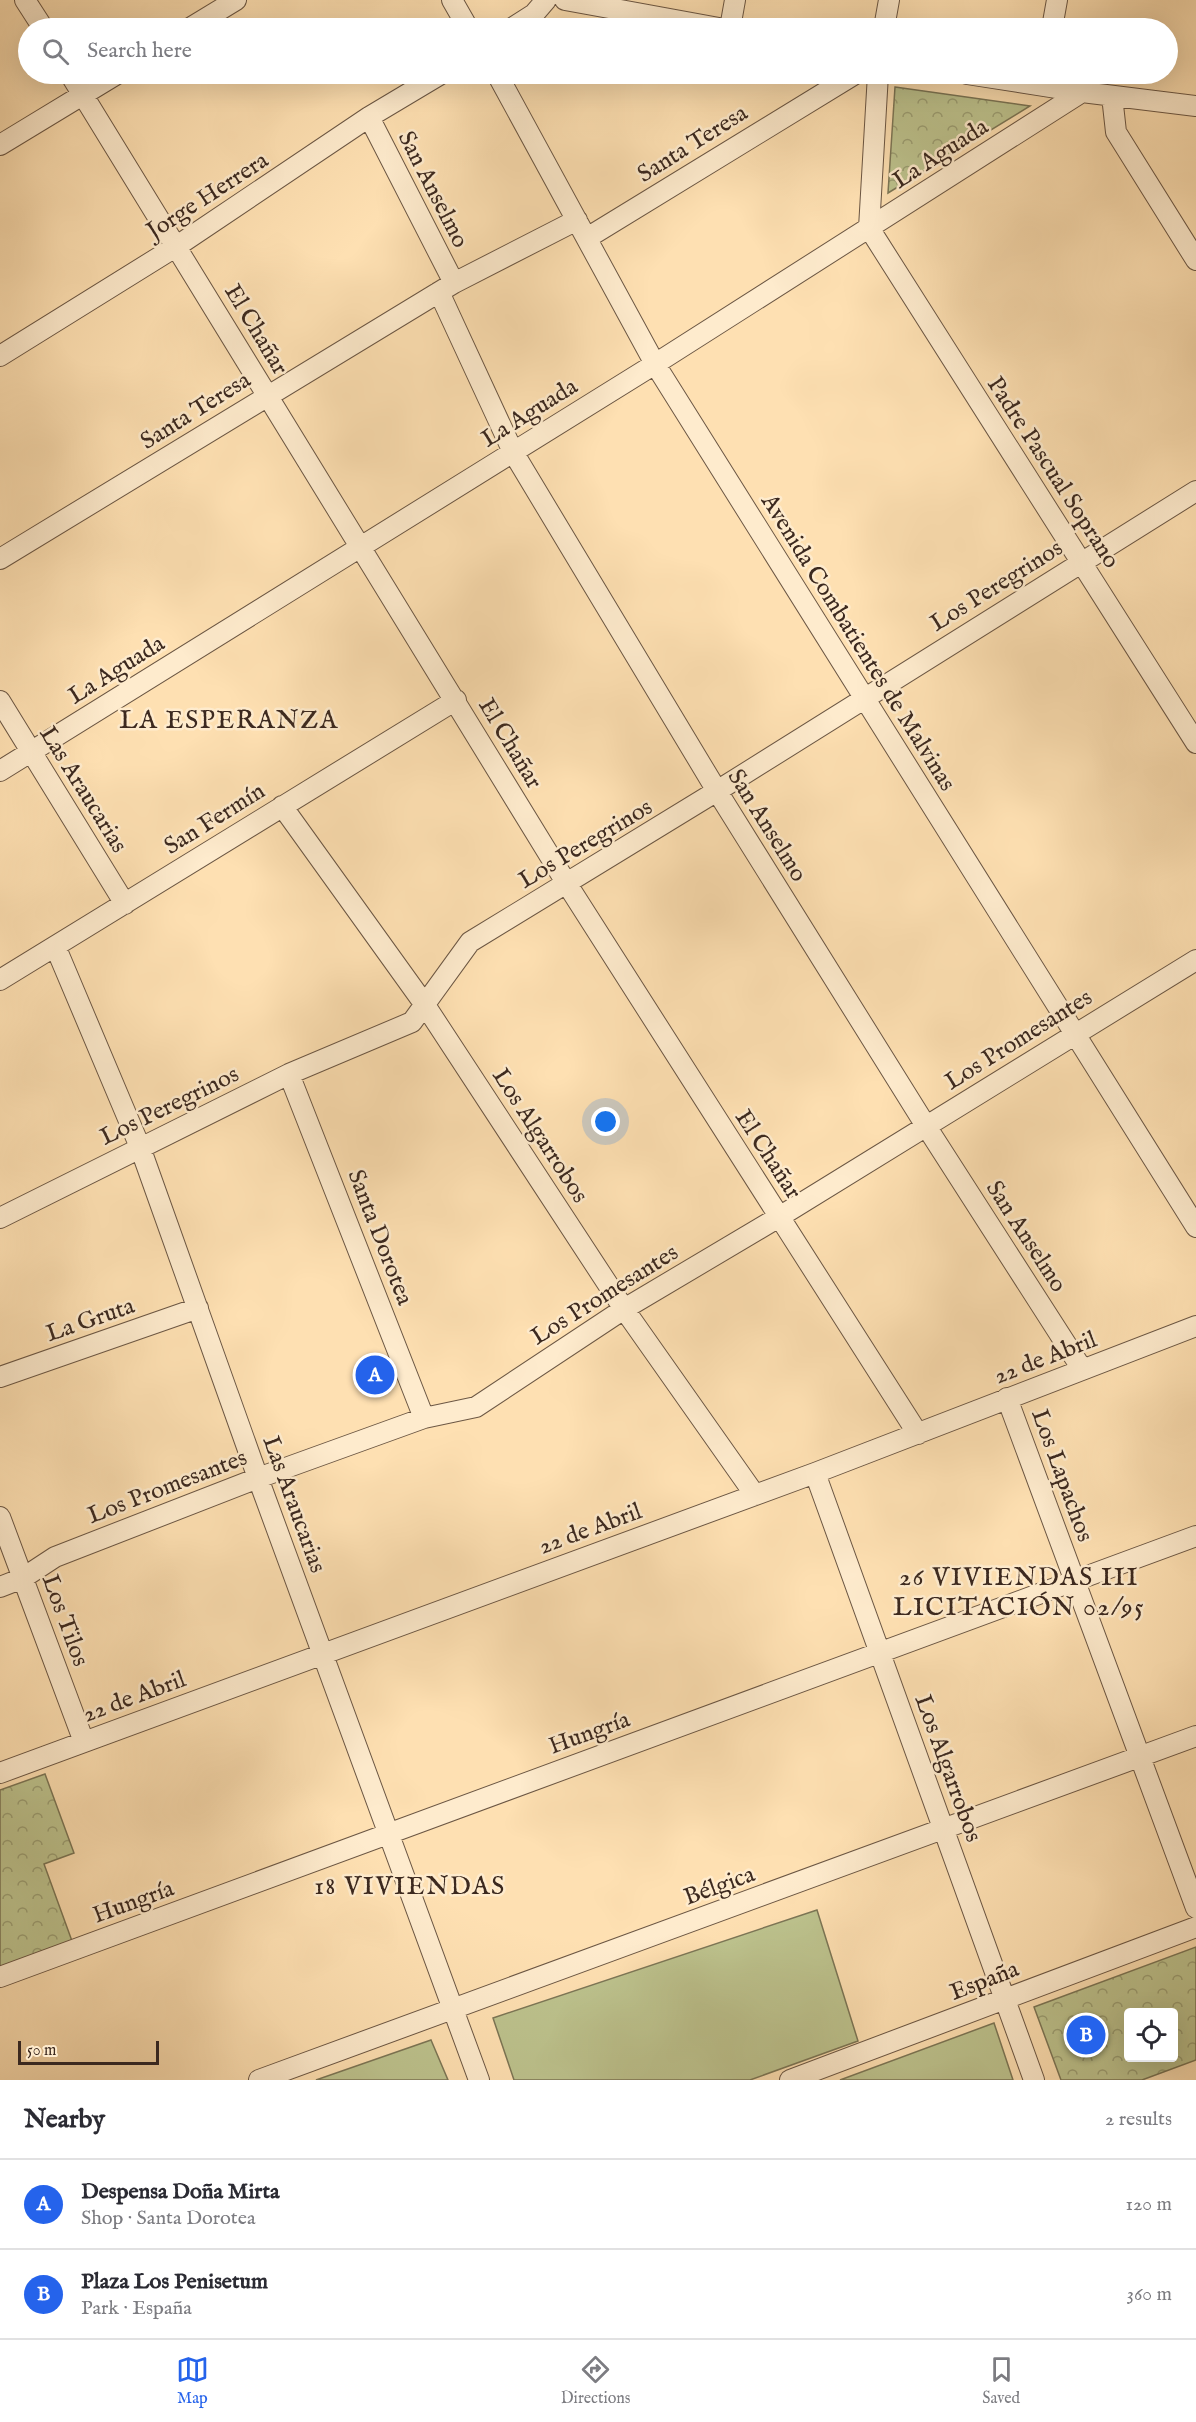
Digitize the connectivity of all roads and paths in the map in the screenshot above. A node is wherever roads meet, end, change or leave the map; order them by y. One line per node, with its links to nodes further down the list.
1 (25, 0): 9 (street)
2 (236, 0): 10 (street)
3 (452, 0): 11 (street)
4 (546, 0): 12 (street)
5 (565, 0): 13 (street)
6 (735, 0): 14 (street)
7 (889, 0): 15 (street)
8 (1057, 0): 16 (street)
9 (37, 18)
10 (206, 18)
11 (462, 18)
12 (528, 18)
13 (664, 18)
14 (732, 18)
15 (886, 18)
16 (1054, 18)
17 (76, 84): 25 (street, El Chañar)
18 (101, 84): 25 (street)
19 (424, 84): 28 (street, Jorge Herrera)
20 (502, 84): 30 (street, Avenida Combatientes de Malvinas)
21 (839, 84): 32 (street, Santa Teresa)
22 (877, 84): 31 (street)
23 (1057, 84): 24 (street)
24 (1082, 92): 26 (street); 31 (street, La Aguada)
25 (83, 95): 29 (street); 33 (street, El Chañar)
26 (1112, 96): 27 (street); 34 (street)
27 (1196, 106)
28 (369, 117): 33 (street, Jorge Herrera); 35 (street, San Anselmo)
29 (0, 145)
30 (577, 220): 32 (street, Avenida Combatientes de Malvinas); 35 (street, Santa Teresa)
31 (869, 228): 37 (street, La Aguada); 43 (street, Padre Pascual Soprano)
32 (586, 238): 37 (street, Avenida Combatientes de Malvinas)
33 (177, 246): 36 (street, Jorge Herrera); 38 (street, El Chañar)
34 (1196, 260)
35 (446, 288): 38 (street, Santa Teresa); 39 (street, San Anselmo)
36 (0, 356)
37 (655, 364): 39 (street, La Aguada); 44 (street, Avenida Combatientes de Malvinas)
38 (267, 395): 41 (street, El Chañar); 42 (street, Santa Teresa)
39 (513, 452): 41 (street, La Aguada); 50 (street, San Anselmo)
40 (1196, 491): 43 (street, Los Peregrinos)
41 (361, 548): 45 (street, El Chañar); 48 (street, La Aguada)
42 (0, 559)
43 (1082, 562): 44 (street, Los Peregrinos); 47 (street, Padre Pascual Soprano)
44 (864, 697): 50 (street, Los Peregrinos); 58 (street, Avenida Combatientes de Malvinas)
45 (456, 700): 51 (street, San Fermín); 52 (street, El Chañar)
46 (0, 701): 48 (street, Las Araucarias)
47 (1196, 743)
48 (31, 751): 49 (street, La Aguada); 53 (street, Las Araucarias)
49 (0, 771)
50 (717, 791): 52 (street, Los Peregrinos); 60 (street, San Anselmo)
51 (282, 806): 53 (street, San Fermín); 57 (street, Los Algarrobos)
52 (567, 884): 57 (street, Los Peregrinos); 62 (street, El Chañar)
53 (125, 904): 54 (street, San Fermín)
54 (56, 948): 56 (street, San Fermín); 61 (street, Las Araucarias)
55 (1196, 960): 58 (street, Los Promesantes)
56 (0, 980)
57 (425, 1005): 59 (street, Los Peregrinos); 66 (street, Los Algarrobos)
58 (1074, 1033): 60 (street, Los Promesantes); 64 (street, Avenida Combatientes de Malvinas)
59 (290, 1074): 61 (street, Los Peregrinos); 71 (street, Santa Dorotea)
60 (926, 1126): 62 (street, Los Promesantes); 68 (street, San Anselmo)
61 (140, 1147): 63 (street, Los Peregrinos); 65 (street, Las Araucarias)
62 (779, 1217): 66 (street, Los Promesantes); 72 (street, El Chañar)
63 (0, 1218)
64 (1196, 1227)
65 (198, 1308): 69 (street, La Gruta); 74 (street, Las Araucarias)
66 (624, 1310): 71 (street, Los Promesantes); 75 (street, Los Algarrobos)
67 (1196, 1326): 68 (street, 22 de Abril)
68 (1082, 1369): 70 (street, 22 de Abril)
69 (0, 1377)
70 (1007, 1398): 72 (street, 22 de Abril); 79 (street, Los Lapachos)
71 (424, 1418): 74 (street, Los Promesantes)
72 (918, 1434): 73 (street, 22 de Abril)
73 (815, 1473): 75 (street, 22 de Abril); 81 (street, Los Algarrobos)
74 (258, 1478): 78 (street, Los Promesantes); 82 (street, Las Araucarias)
75 (755, 1495): 82 (street, 22 de Abril)
76 (0, 1517): 78 (street, Los Tilos)
77 (1196, 1536): 79 (street, Hungría)
78 (23, 1578): 80 (street, Los Promesantes); 84 (street, Los Tilos)
79 (1074, 1580): 81 (street, Hungría); 85 (street, Los Lapachos)
80 (0, 1587)
81 (880, 1652): 87 (street, Los Algarrobos); 88 (street, Hungría)
82 (322, 1654): 84 (street, 22 de Abril); 88 (street, Las Araucarias)
83 (1196, 1736): 85 (street, Bélgica)
84 (84, 1742): 86 (street, 22 de Abril)
85 (1140, 1757): 87 (street, Bélgica); 89 (street, Los Lapachos)
86 (0, 1773)
87 (945, 1830): 92 (street, Los Algarrobos); 93 (street, Bélgica)
88 (388, 1833): 91 (street, Hungría); 93 (street, Las Araucarias)
89 (1196, 1908)
90 (1196, 1927): 92 (street, España)
91 (0, 1977)
92 (1006, 1999): 96 (street, España); 97 (street, Los Algarrobos)
93 (453, 2008): 94 (street, Bélgica); 95 (street, Las Araucarias)
94 (259, 2080)
95 (479, 2080)
96 (790, 2080)
97 (1034, 2080)

